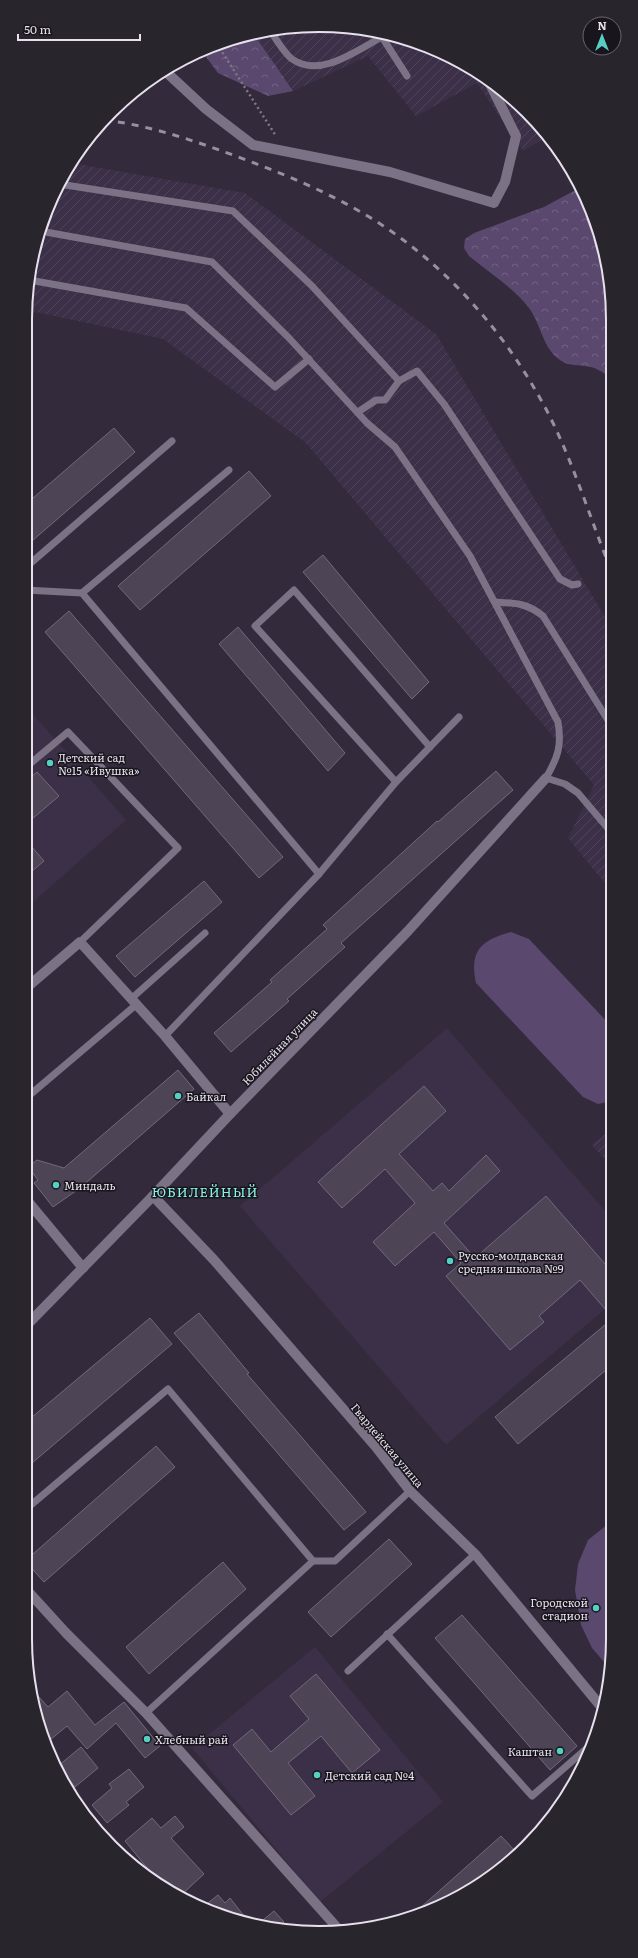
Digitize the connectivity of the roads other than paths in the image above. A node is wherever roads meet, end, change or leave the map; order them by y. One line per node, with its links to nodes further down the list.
1 (274, 36): 2 (lane)
2 (374, 38)
3 (385, 40): 5 (lane)
4 (169, 74): 6 (street)
5 (407, 76)
6 (493, 90)
7 (65, 185): 11 (lane)
8 (46, 232): 10 (lane)
9 (34, 281): 10 (lane)
10 (309, 359): 12 (lane)
11 (399, 381): 12 (lane); 16 (lane)
12 (358, 412): 19 (lane)
13 (172, 441): 15 (lane)
14 (228, 470): 18 (lane)
15 (32, 562)
16 (578, 584)
17 (32, 590): 18 (lane)
18 (82, 593): 27 (lane)
19 (495, 602): 21 (lane); 24 (lane)
20 (459, 716): 22 (lane)
21 (606, 717)
22 (430, 747): 25 (lane); 25 (lane)
23 (32, 762): 29 (lane)
24 (546, 778): 26 (lane); 34 (street, Юбилейная улица)
25 (396, 782): 27 (lane)
26 (606, 825)
27 (319, 874): 32 (lane)
28 (205, 933): 31 (lane)
29 (80, 942): 30 (street); 31 (street)
30 (32, 983)
31 (134, 1001): 32 (street); 33 (lane)
32 (165, 1036): 34 (street)
33 (32, 1093)
34 (230, 1114): 35 (street, Юбилейная улица)
35 (153, 1196): 37 (street, Юбилейная улица); 39 (street, Гвардейская улица)
36 (32, 1206): 37 (street)
37 (83, 1268): 38 (street, Юбилейная улица)
38 (32, 1320)
39 (410, 1491): 41 (street, Гвардейская улица); 42 (lane)
40 (32, 1504): 42 (lane)
41 (475, 1554): 44 (lane); 46 (street, Гвардейская улица)
42 (314, 1561): 47 (lane)
43 (32, 1596): 47 (street)
44 (387, 1634): 45 (lane); 48 (lane)
45 (348, 1671)
46 (598, 1702)
47 (146, 1713): 49 (street)
48 (583, 1752)
49 (335, 1925)

